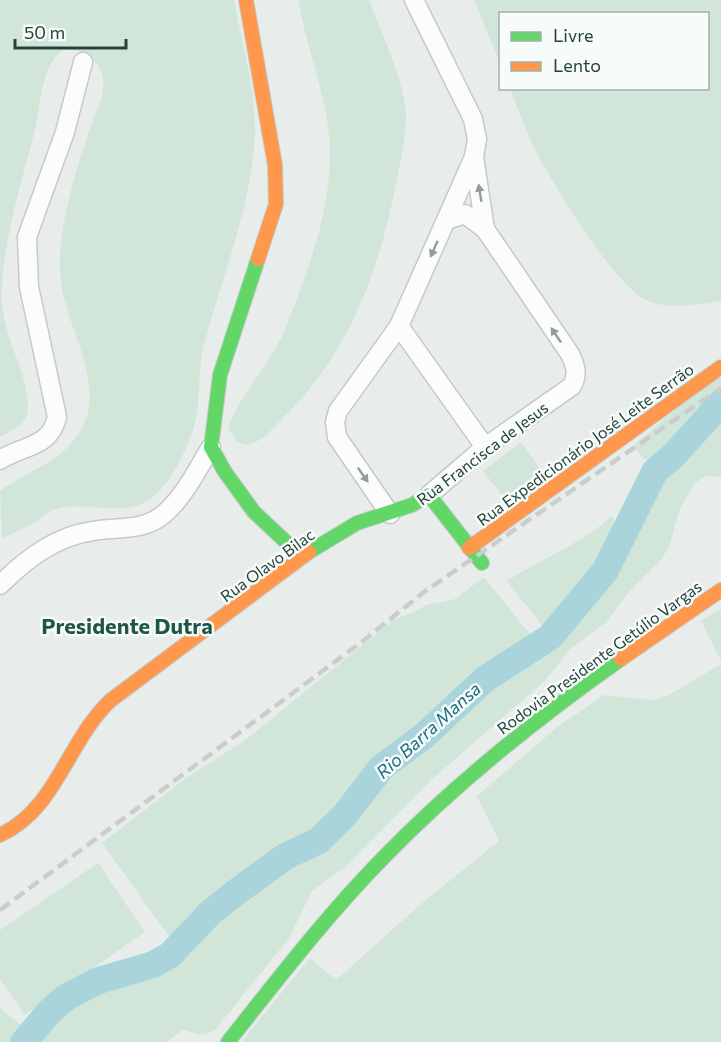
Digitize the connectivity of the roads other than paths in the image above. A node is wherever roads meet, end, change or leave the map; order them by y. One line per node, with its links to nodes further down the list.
1 (246, 0): 9 (street)
2 (414, 0): 4 (street)
3 (83, 62): 11 (street)
4 (474, 157): 5 (street); 6 (street, one-way to 4)
5 (447, 220): 6 (street); 7 (street, one-way to 7)
6 (485, 229): 10 (street, Rua Francisca de Jesus, one-way to 6)
7 (399, 326): 10 (street); 13 (street, one-way to 13)
8 (721, 367): 14 (street, Rua Expedicionário José Leite Serrão)
9 (211, 447): 15 (street); 17 (street)
10 (485, 447): 12 (street, Rua Francisca de Jesus)
11 (0, 460)
12 (429, 495): 13 (street, Rua Francisca de Jesus); 14 (street)
13 (390, 514): 15 (street, Rua Olavo Bilac)
14 (469, 548): 16 (street)
15 (302, 557): 19 (street, Rua Olavo Bilac)
16 (482, 563)
17 (0, 585)
18 (721, 590): 20 (street, Rodovia Presidente Getúlio Vargas)
19 (0, 835)
20 (228, 1042)

